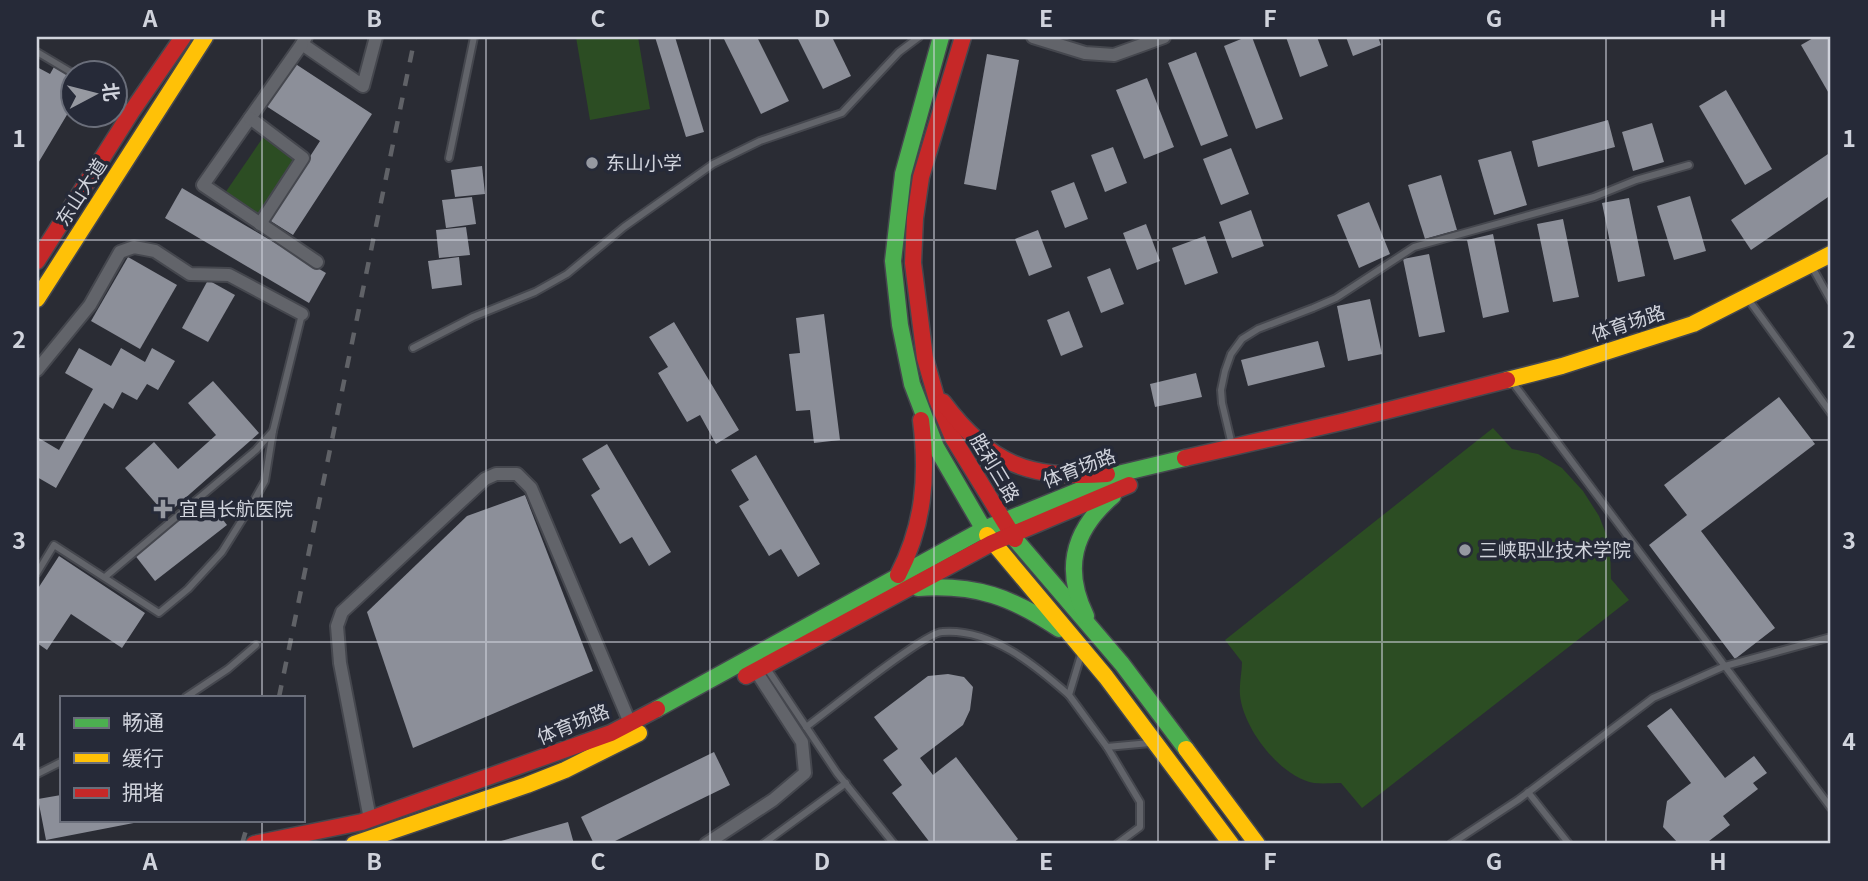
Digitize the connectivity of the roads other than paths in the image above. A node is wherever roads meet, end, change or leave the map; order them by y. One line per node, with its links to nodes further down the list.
1 (183, 37): 13 (main road, 东山大道)
2 (205, 37): 23 (main road, 东山大道)
3 (376, 37): 10 (street)
4 (474, 37): 15 (lane)
5 (919, 37): 27 (lane)
6 (941, 37): 31 (main road, 胜利三路)
7 (962, 37): 30 (main road, 胜利三路)
8 (1033, 37): 9 (street)
9 (1164, 37)
10 (304, 40): 14 (street)
11 (37, 52): 12 (lane)
12 (60, 66)
13 (132, 111): 19 (main road, 东山大道)
14 (250, 118): 17 (street); 17 (street)
15 (449, 158)
16 (1689, 165): 34 (lane)
17 (260, 224): 20 (street)
18 (1831, 254): 22 (main road, 体育场路)
19 (37, 261)
20 (317, 262)
21 (1831, 267): 22 (main road, 体育场路)
22 (1813, 270): 24 (lane); 25 (main road, 体育场路)
23 (37, 299)
24 (1831, 301)
25 (1749, 302): 29 (main road, 体育场路); 32 (lane); 34 (main road, 体育场路)
26 (302, 314): 28 (street); 33 (lane)
27 (413, 348)
28 (37, 370)
29 (1516, 387): 35 (main road, 体育场路); 45 (lane)
30 (934, 390): 35 (main road); 36 (main road, 胜利三路)
31 (918, 399): 37 (main road, 胜利三路); 40 (main road)
32 (1831, 413)
33 (273, 431): 39 (lane); 39 (lane)
34 (1232, 447): 35 (main road, 体育场路)
35 (1125, 479): 36 (main road, 体育场路); 41 (main road)
36 (1007, 528): 37 (main road, 体育场路); 41 (main road, 胜利三路)
37 (988, 536): 40 (main road, 体育场路); 44 (main road, 胜利三路)
38 (37, 573): 39 (lane)
39 (105, 577)
40 (903, 582): 44 (main road); 46 (main road, 体育场路); 49 (main road, 体育场路)
41 (1092, 629): 66 (main road, 胜利三路)
42 (1831, 637): 45 (lane)
43 (256, 645): 48 (lane)
44 (1079, 645): 47 (lane); 51 (main road, 胜利三路)
45 (1725, 666): 56 (lane); 57 (lane)
46 (760, 669): 50 (lane); 60 (main road, 体育场路); 61 (street)
47 (1069, 695): 50 (lane); 52 (lane)
48 (188, 696)
49 (630, 723): 58 (main road, 体育场路); 58 (street)
50 (806, 727): 55 (lane)
51 (1155, 743): 52 (lane); 65 (main road, 胜利三路)
52 (1107, 747): 64 (lane)
53 (60, 762): 54 (lane)
54 (37, 774)
55 (846, 783): 62 (lane); 63 (lane)
56 (1528, 792): 67 (lane); 68 (lane)
57 (1831, 808)
58 (370, 819): 59 (main road, 体育场路)
59 (254, 844)
60 (361, 844)
61 (706, 844)
62 (762, 844)
63 (894, 844)
64 (1118, 844)
65 (1231, 844)
66 (1256, 844)
67 (1451, 844)
68 (1569, 844)

